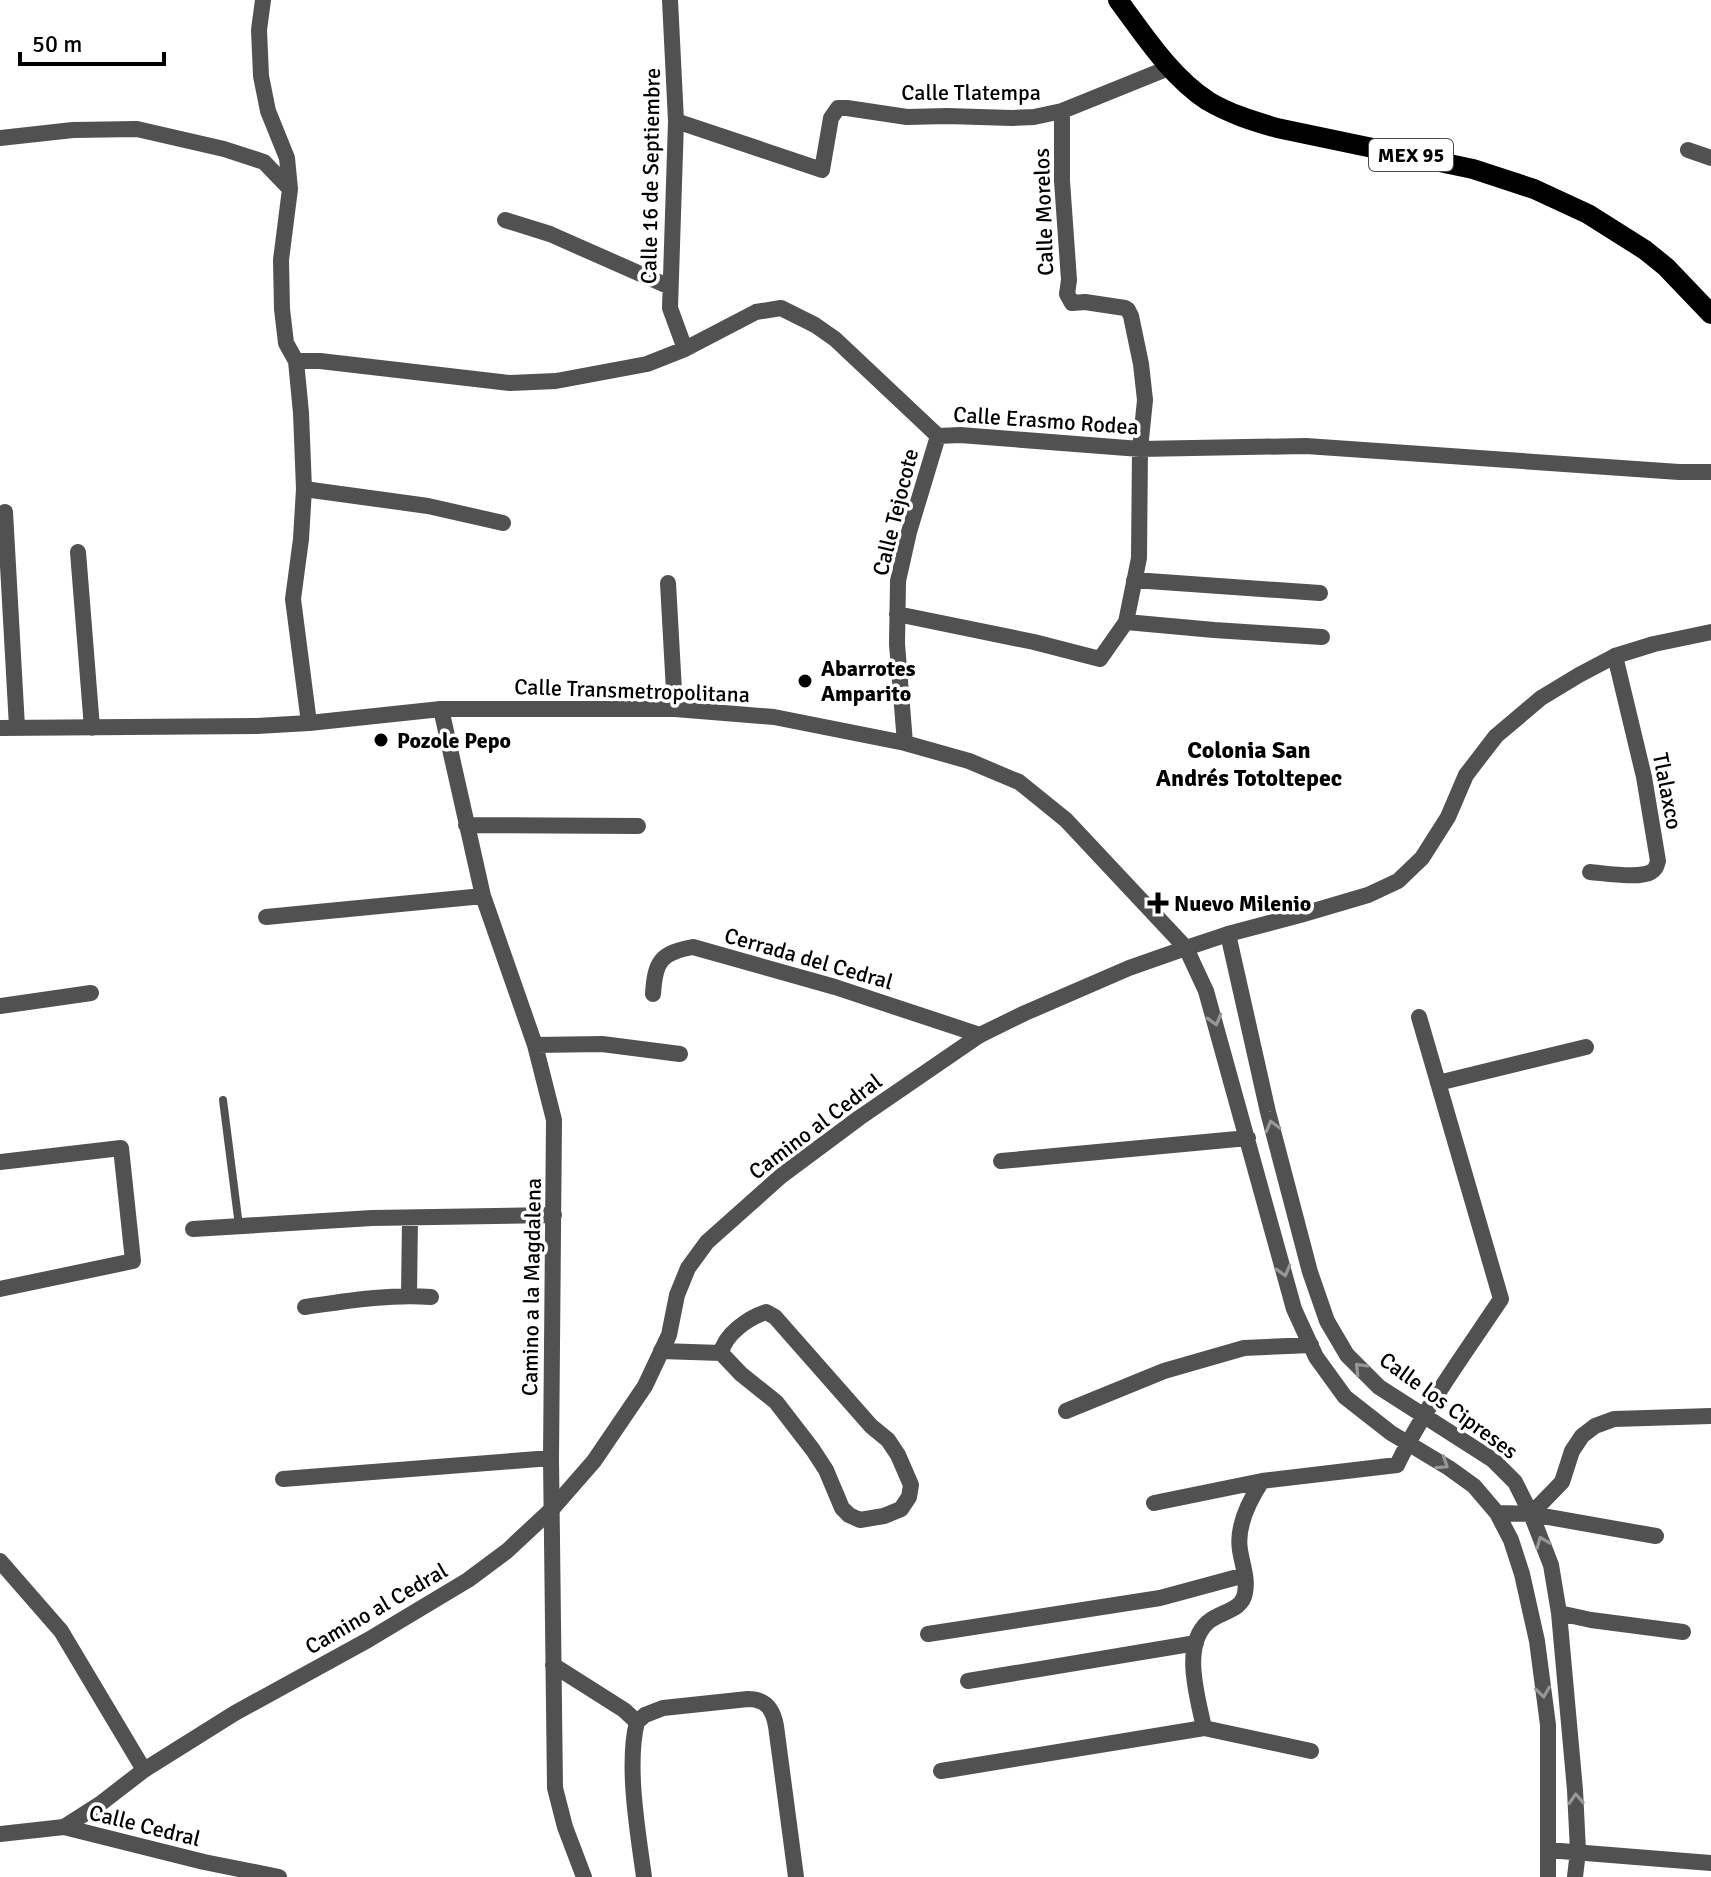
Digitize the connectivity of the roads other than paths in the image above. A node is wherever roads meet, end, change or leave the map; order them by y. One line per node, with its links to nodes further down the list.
1 (263, 0): 10 (street)
2 (670, 0): 6 (street, Calle 16 de Septiembre)
3 (1118, 0): 4 (main road, MEX 95)
4 (1171, 67): 5 (street, Calle Tlatempa); 13 (main road, MEX 95)
5 (1062, 111): 6 (street, Calle Tlatempa); 17 (street, Calle Morelos)
6 (676, 121): 12 (street, Calle 16 de Septiembre)
7 (0, 138): 10 (street)
8 (1688, 150): 9 (street)
9 (1711, 158)
10 (290, 189): 15 (street)
11 (505, 220): 12 (street)
12 (670, 287): 14 (street, Calle 16 de Septiembre)
13 (1711, 314)
14 (685, 349): 15 (street, Calle Erasmo Rodea); 16 (street, Calle Erasmo Rodea)
15 (296, 361): 19 (street)
16 (938, 436): 17 (street, Calle Erasmo Rodea); 26 (street, Calle Tejocote)
17 (1140, 449): 18 (street, Calle Erasmo Rodea); 23 (street)
18 (1711, 472)
19 (304, 489): 21 (street); 33 (street)
20 (5, 512): 34 (street)
21 (503, 523)
22 (78, 552): 36 (street)
23 (1134, 580): 25 (street); 27 (street)
24 (668, 583): 32 (street)
25 (1320, 593)
26 (897, 614): 27 (street); 37 (street, Calle Tejocote)
27 (1126, 622): 29 (street)
28 (1711, 632): 30 (street, Camino al Cedral)
29 (1322, 637)
30 (1615, 656): 40 (street, Tlalaxco); 43 (street, Camino al Cedral)
31 (441, 709): 32 (street, Calle Transmetropolitana); 33 (street, Calle Transmetropolitana); 38 (street, Camino a la Magdalena)
32 (675, 709): 37 (street, Calle Transmetropolitana)
33 (309, 723): 36 (street, Calle Transmetropolitana)
34 (17, 727): 35 (street, Calle Transmetropolitana); 36 (street, Calle Transmetropolitana)
35 (0, 728)
36 (92, 728)
37 (905, 743): 44 (street, Calle Transmetropolitana)
38 (466, 825): 39 (street); 41 (street, Camino a la Magdalena)
39 (638, 826)
40 (1590, 872)
41 (483, 896): 42 (street); 50 (street, Camino a la Magdalena)
42 (266, 917)
43 (1228, 934): 44 (street, Camino al Cedral); 70 (street, Calle los Cipreses, one-way to 43)
44 (1186, 948): 49 (street, Camino al Cedral); 55 (street, one-way to 55)
45 (91, 993): 47 (street)
46 (653, 994): 49 (street, Cerrada del Cedral)
47 (0, 1006)
48 (1419, 1017): 53 (street)
49 (980, 1035): 67 (street, Camino al Cedral)
50 (535, 1045): 52 (street); 58 (street, Camino a la Magdalena)
51 (1586, 1047): 53 (street)
52 (680, 1054)
53 (1438, 1083): 70 (street)
54 (223, 1100): 60 (lane)
55 (1248, 1138): 56 (street); 66 (street, one-way to 66)
56 (1001, 1161)
57 (0, 1162): 62 (street)
58 (554, 1215): 59 (street); 73 (street, Camino a la Magdalena)
59 (410, 1218): 60 (street); 63 (street)
60 (239, 1226): 61 (street)
61 (193, 1229)
62 (0, 1289)
63 (409, 1296): 64 (street); 65 (street)
64 (431, 1297)
65 (305, 1307)
66 (1311, 1345): 69 (street); 72 (street)
67 (661, 1351): 68 (street); 77 (street, Camino al Cedral)
68 (721, 1353): 68 (street)
69 (1066, 1411)
70 (1425, 1415): 72 (street); 79 (street, Calle los Cipreses)
71 (1711, 1416): 79 (street)
72 (1408, 1442): 75 (street); 78 (street, one-way to 78)
73 (551, 1458): 74 (street); 77 (street, Camino a la Magdalena)
74 (283, 1479)
75 (1262, 1481): 76 (street); 82 (street)
76 (1154, 1503)
77 (553, 1508): 87 (street, Camino a la Magdalena); 92 (street, Camino al Cedral)
78 (1497, 1513): 79 (street); 96 (street, one-way to 96)
79 (1531, 1514): 80 (street); 83 (street, Calle los Cipreses, one-way to 79)
80 (1656, 1536)
81 (0, 1561): 92 (street)
82 (1245, 1575): 85 (street); 86 (street)
83 (1559, 1613): 84 (street); 97 (street, Calle los Cipreses, one-way to 83)
84 (1683, 1632)
85 (928, 1634)
86 (1196, 1643): 88 (street); 90 (street)
87 (553, 1665): 89 (street); 100 (street, Camino a la Magdalena)
88 (968, 1681)
89 (637, 1722): 101 (street); 102 (street)
90 (1204, 1728): 91 (street); 93 (street)
91 (1311, 1751)
92 (144, 1770): 94 (street, Camino al Cedral)
93 (941, 1771)
94 (64, 1827): 95 (street, Calle Cedral); 99 (street, Calle Cedral)
95 (0, 1834)
96 (1548, 1850): 97 (street); 103 (street)
97 (1578, 1851): 98 (street); 104 (street, Calle los Cipreses)
98 (1711, 1863)
99 (279, 1877)
100 (584, 1877)
101 (644, 1877)
102 (796, 1877)
103 (1548, 1877)
104 (1575, 1877)

